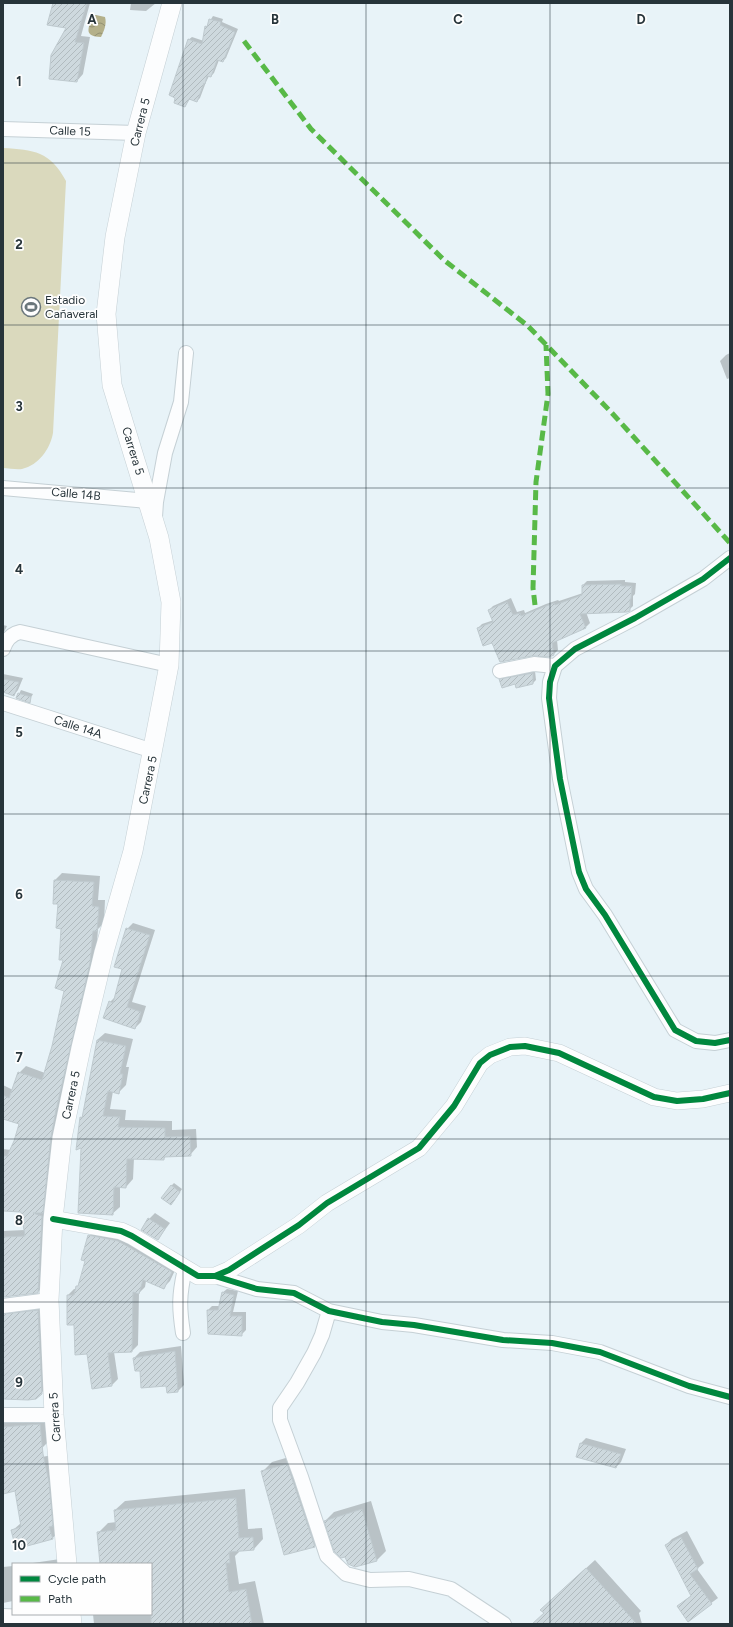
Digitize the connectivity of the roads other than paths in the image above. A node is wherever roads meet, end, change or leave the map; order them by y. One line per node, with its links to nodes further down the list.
1 (172, 3): 3 (main road, Carrera 5)
2 (3, 129): 3 (street, Calle 15)
3 (136, 133): 6 (main road, Carrera 5)
4 (186, 353): 7 (street)
5 (3, 488): 6 (street, Calle 14B)
6 (148, 501): 7 (main road, Carrera 5)
7 (155, 524): 10 (main road, Carrera 5)
8 (730, 558): 11 (street)
9 (3, 649): 10 (street)
10 (169, 665): 14 (main road, Carrera 5)
11 (555, 666): 12 (street); 15 (street)
12 (500, 671)
13 (3, 703): 14 (street, Calle 14A)
14 (153, 751): 17 (main road, Carrera 5)
15 (730, 1040)
16 (730, 1093): 19 (street)
17 (53, 1219): 18 (street); 20 (main road, Carrera 5)
18 (185, 1269): 19 (street); 23 (street)
19 (215, 1276): 22 (street)
20 (50, 1300): 21 (street); 26 (main road, Carrera 5)
21 (3, 1306)
22 (329, 1311): 24 (street); 30 (street)
23 (183, 1333)
24 (730, 1397)
25 (3, 1415): 26 (street)
26 (54, 1415): 27 (main road, Carrera 5)
27 (67, 1563)
28 (3, 1616): 29 (street)
29 (71, 1619)
30 (504, 1624)

